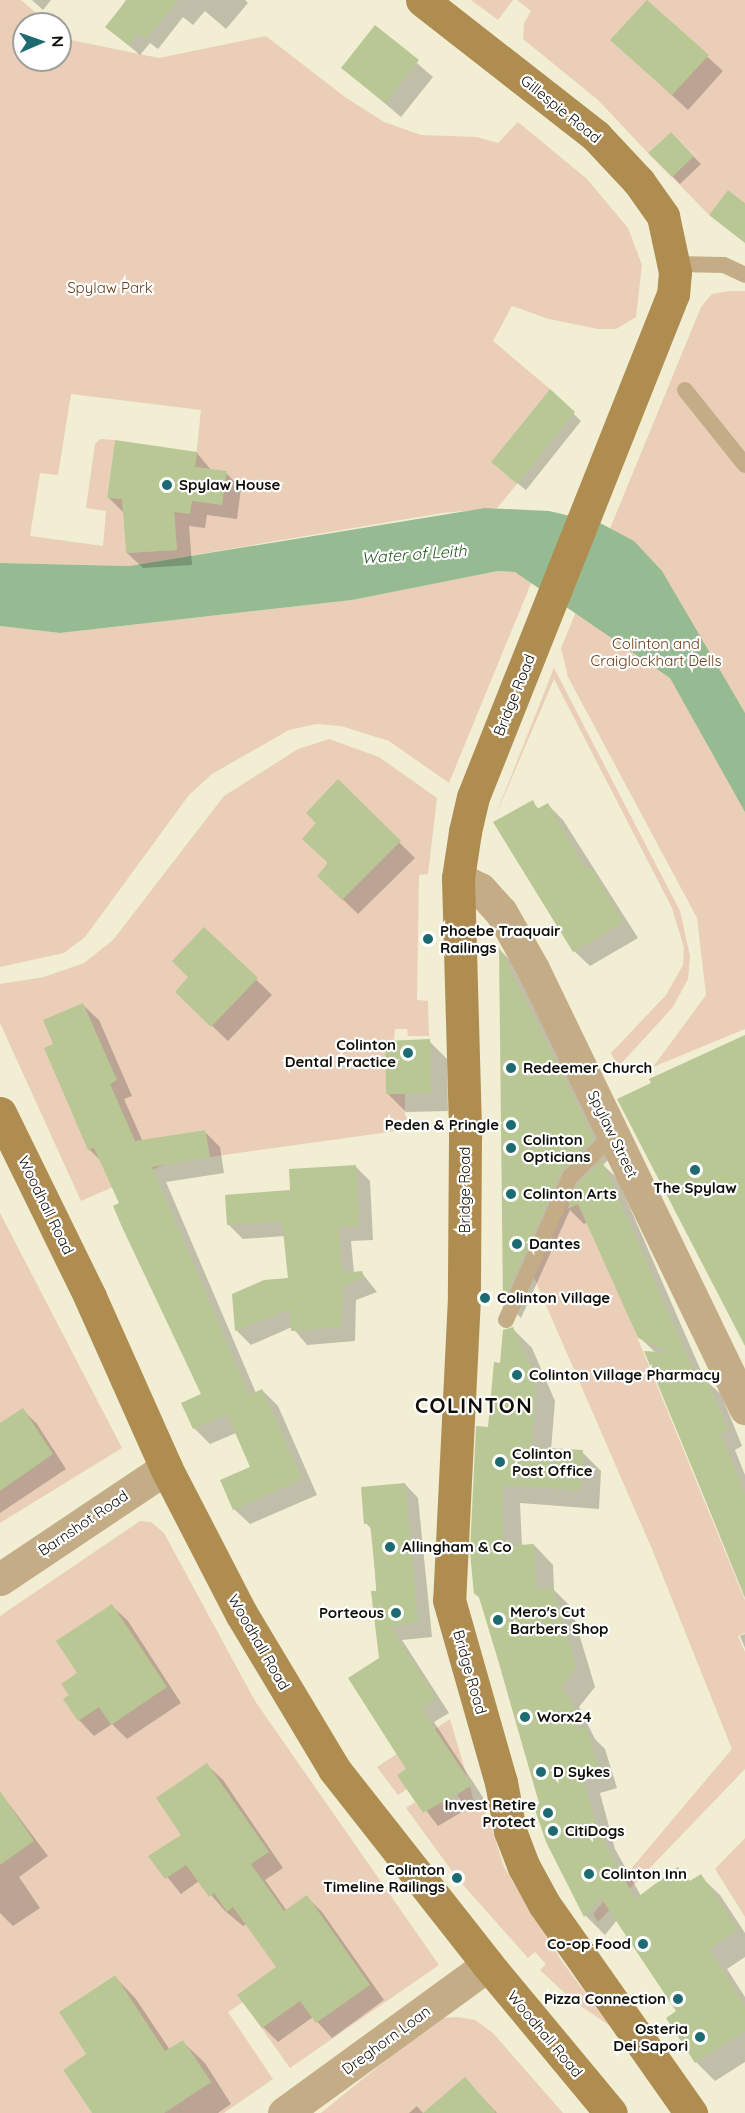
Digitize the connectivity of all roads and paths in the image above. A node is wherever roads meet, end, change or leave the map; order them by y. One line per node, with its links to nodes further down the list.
1 (422, 0): 2 (main road, Gillespie Road)
2 (672, 254): 3 (lane); 6 (main road, Bridge Road)
3 (745, 275)
4 (685, 390): 5 (lane)
5 (745, 465)
6 (458, 878): 8 (street, Spylaw Street); 16 (main road, Bridge Road)
7 (0, 1113): 11 (main road, Woodhall Road)
8 (613, 1135): 9 (lane); 10 (street, Spylaw Street)
9 (506, 1320)
10 (745, 1408)
11 (166, 1468): 12 (street, Barnshot Road); 13 (main road, Woodhall Road)
12 (0, 1579)
13 (488, 1965): 14 (street, Dreghorn Loan); 15 (main road, Woodhall Road)
14 (284, 2113)
15 (611, 2113)
16 (691, 2113)

